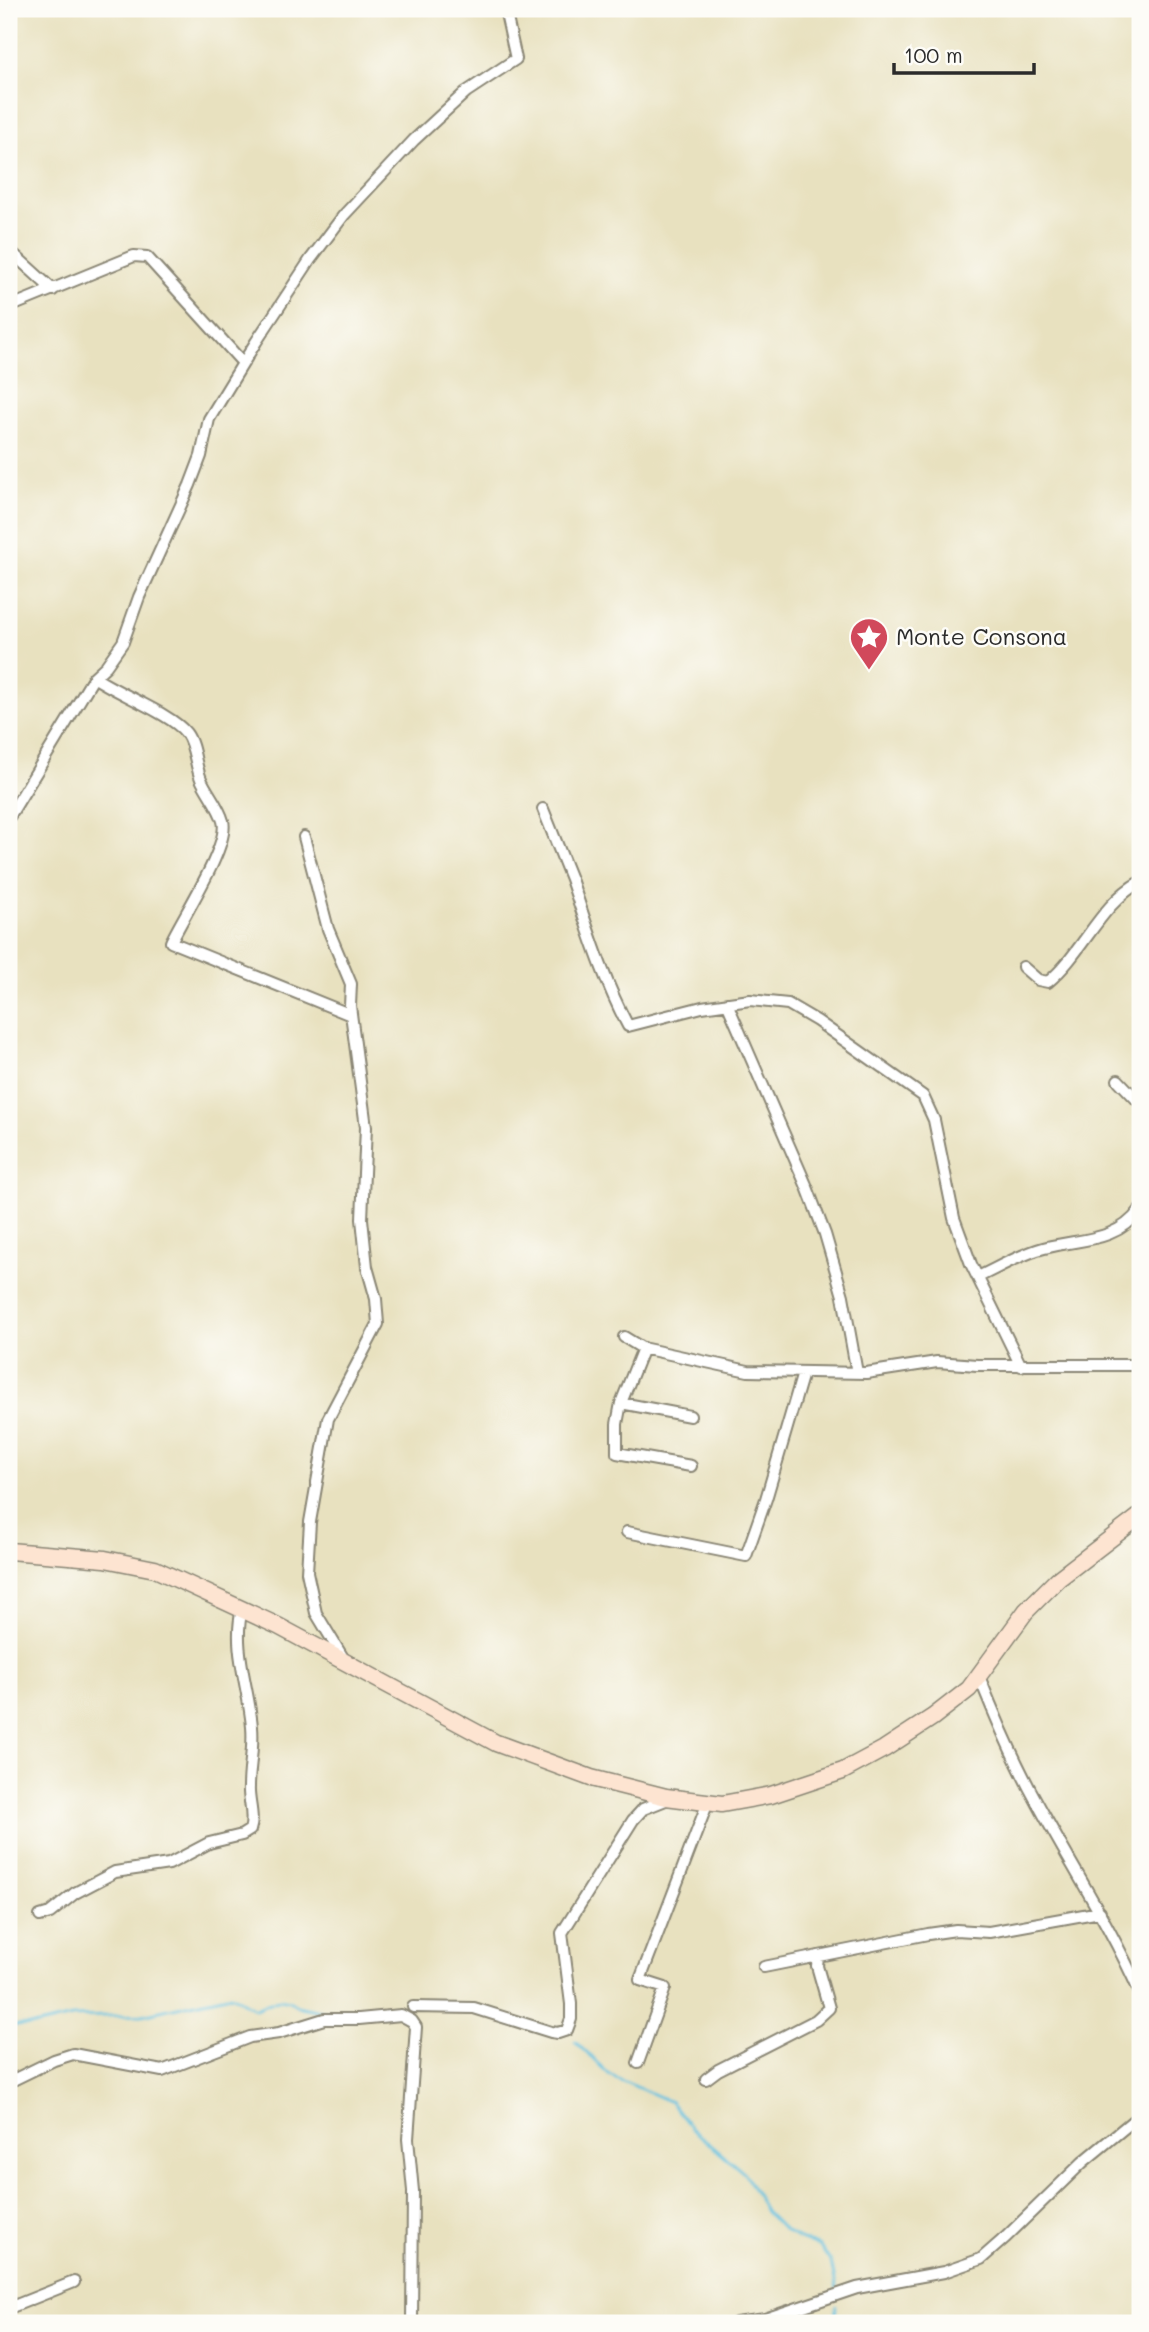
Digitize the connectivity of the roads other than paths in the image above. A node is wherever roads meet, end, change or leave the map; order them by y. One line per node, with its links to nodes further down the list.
1 (505, 9): 5 (street)
2 (9, 250): 3 (street)
3 (53, 290): 4 (street); 5 (street)
4 (9, 307)
5 (243, 363): 6 (street)
6 (94, 677): 8 (street); 13 (street)
7 (543, 809): 12 (street)
8 (9, 817)
9 (303, 837): 13 (street)
10 (1140, 882): 11 (street)
11 (1023, 967)
12 (727, 1003): 17 (street); 23 (street)
13 (351, 1016): 31 (street)
14 (1118, 1080): 15 (street)
15 (1140, 1103)
16 (1140, 1210): 17 (street)
17 (978, 1277): 20 (street)
18 (624, 1336): 19 (street)
19 (643, 1348): 22 (street); 24 (street)
20 (1021, 1366): 21 (street); 23 (street)
21 (1140, 1366)
22 (803, 1373): 23 (street); 28 (street)
23 (857, 1373)
24 (621, 1403): 25 (street); 26 (street)
25 (690, 1416)
26 (691, 1466)
27 (1140, 1516): 32 (main road)
28 (626, 1532)
29 (9, 1551): 30 (main road)
30 (242, 1609): 31 (main road); 36 (street)
31 (347, 1663): 33 (main road)
32 (979, 1676): 34 (main road); 35 (street)
33 (671, 1798): 34 (main road); 40 (street)
34 (708, 1802): 41 (street)
35 (1100, 1912): 37 (street); 39 (street)
36 (40, 1916)
37 (818, 1956): 38 (street); 42 (street)
38 (764, 1967)
39 (1140, 1993)
40 (413, 2007)
41 (638, 2063)
42 (706, 2079)
43 (13, 2080): 47 (street)
44 (1140, 2115): 48 (street)
45 (74, 2282): 46 (street)
46 (9, 2308)
47 (412, 2323)
48 (736, 2323)

